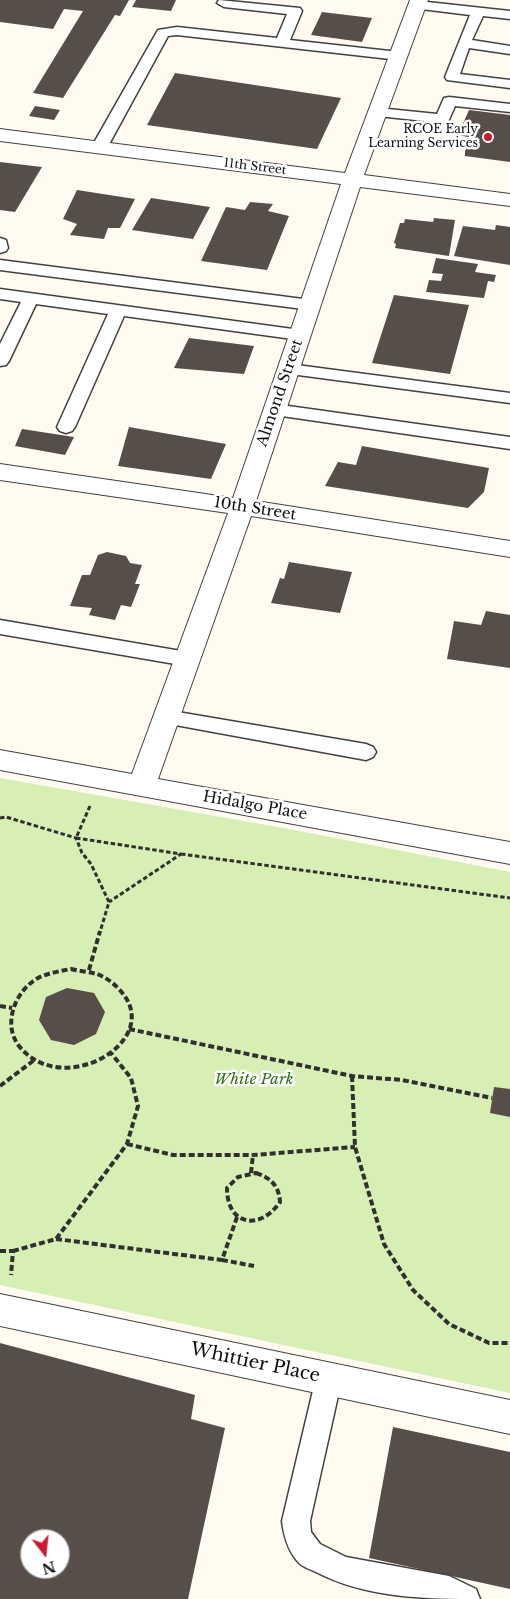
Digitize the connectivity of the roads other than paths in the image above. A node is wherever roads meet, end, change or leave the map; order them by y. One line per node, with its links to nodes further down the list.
1 (226, 0): 5 (lane)
2 (419, 2): 3 (lane); 8 (street, Almond Street)
3 (478, 12): 4 (lane); 6 (lane)
4 (510, 15)
5 (282, 43): 8 (lane); 13 (lane)
6 (464, 43): 7 (lane); 9 (lane)
7 (510, 50)
8 (399, 56): 11 (street, Almond Street)
9 (510, 84)
10 (510, 108): 11 (lane)
11 (378, 112): 14 (street, Almond Street)
12 (0, 135): 13 (street, 11th Street)
13 (99, 148): 14 (street, 11th Street)
14 (353, 179): 15 (street, 11th Street); 21 (street, Almond Street)
15 (510, 200)
16 (0, 244): 17 (lane)
17 (0, 248)
18 (0, 265): 21 (lane)
19 (0, 294): 20 (lane)
20 (31, 298): 22 (lane); 24 (lane)
21 (310, 305): 23 (street, Almond Street)
22 (118, 310): 23 (lane); 28 (lane)
23 (300, 335): 25 (street, Almond Street)
24 (0, 360)
25 (289, 369): 26 (lane); 27 (street, Almond Street)
26 (510, 398)
27 (274, 410): 29 (lane); 31 (street, Almond Street)
28 (66, 427)
29 (510, 443)
30 (0, 472): 31 (street, 10th Street)
31 (242, 507): 32 (street, 10th Street); 34 (street, Almond Street)
32 (510, 549)
33 (0, 627): 34 (lane)
34 (187, 659): 35 (street, Almond Street)
35 (166, 717): 36 (lane); 38 (street, Almond Street)
36 (366, 752)
37 (0, 760): 38 (street, Hidalgo Place)
38 (142, 786): 39 (street, Hidalgo Place)
39 (510, 853)
40 (0, 1310): 41 (street, Whittier Place)
41 (330, 1378): 42 (street, Whittier Place); 43 (lane)
42 (510, 1417)
43 (466, 1599)

